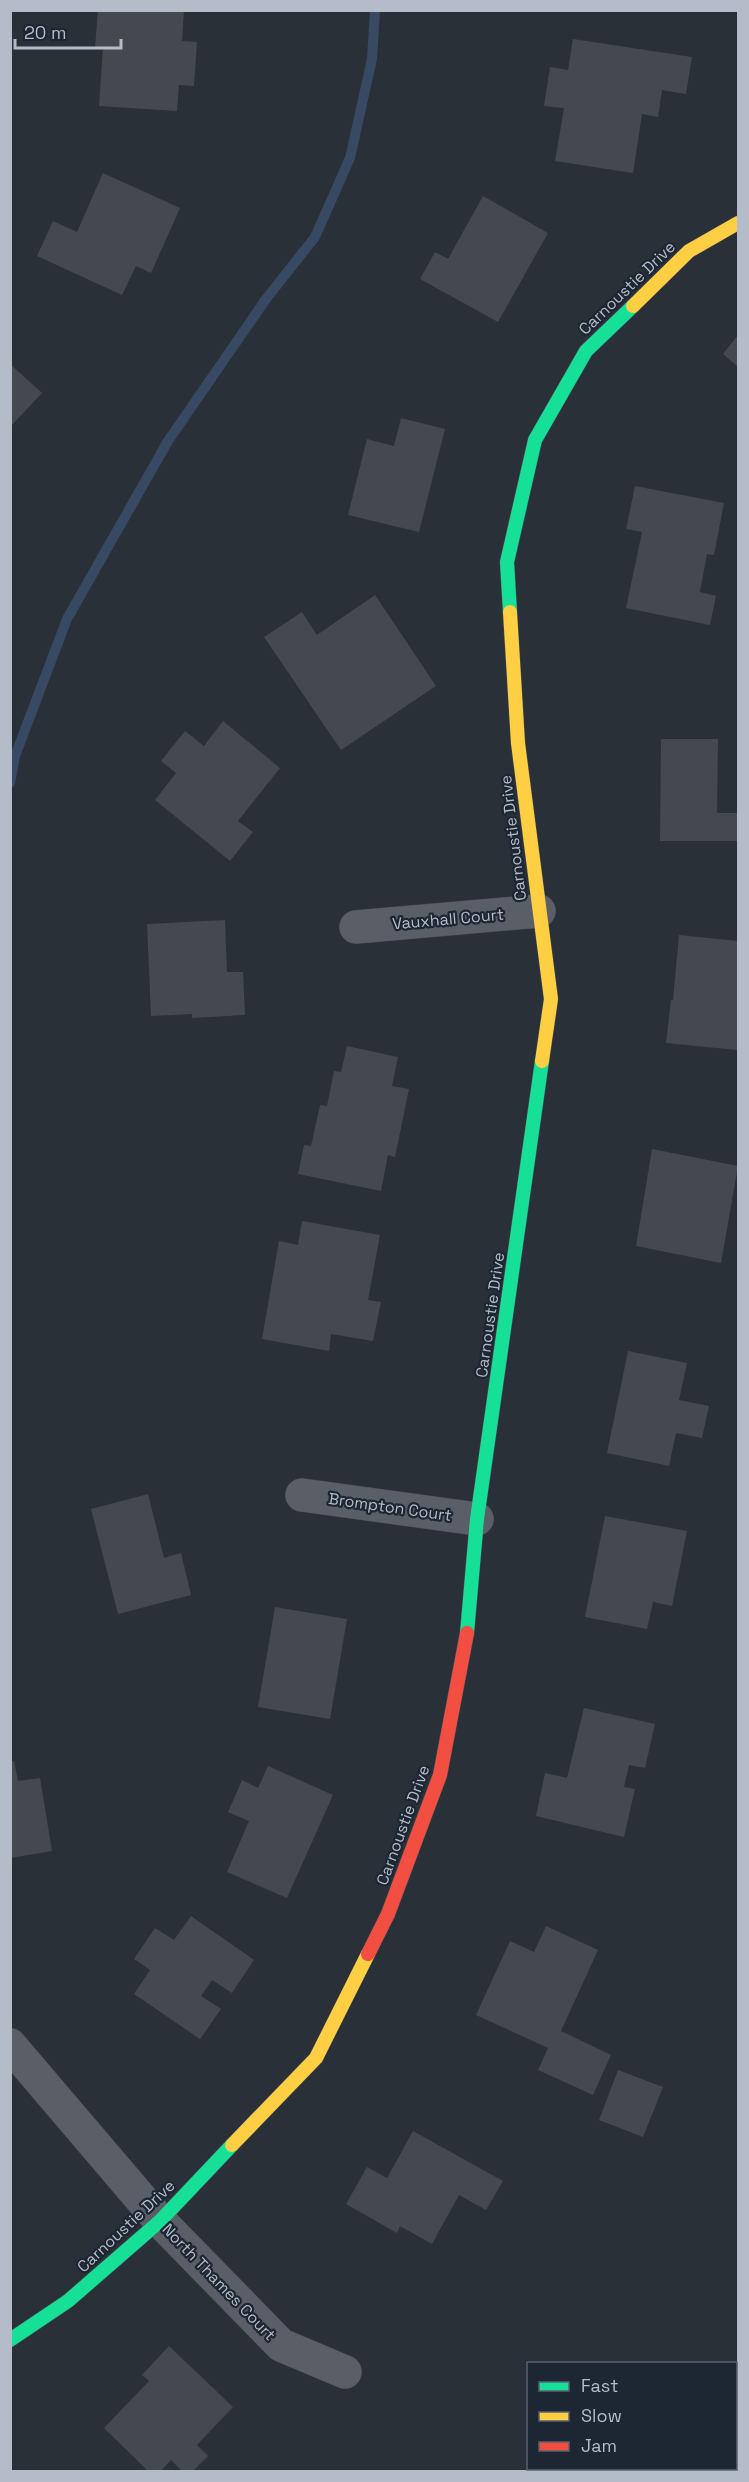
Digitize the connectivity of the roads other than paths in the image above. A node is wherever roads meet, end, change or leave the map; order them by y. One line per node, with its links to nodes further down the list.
1 (738, 224): 2 (street, Carnoustie Drive)
2 (539, 911): 3 (street, Vauxhall Court); 5 (street, Carnoustie Drive)
3 (356, 927)
4 (302, 1495): 5 (street, Brompton Court)
5 (477, 1519): 7 (street, Carnoustie Drive)
6 (10, 2045): 7 (street, North Thames Court)
7 (160, 2221): 8 (street, Carnoustie Drive); 9 (street, North Thames Court)
8 (10, 2340)
9 (345, 2372)

